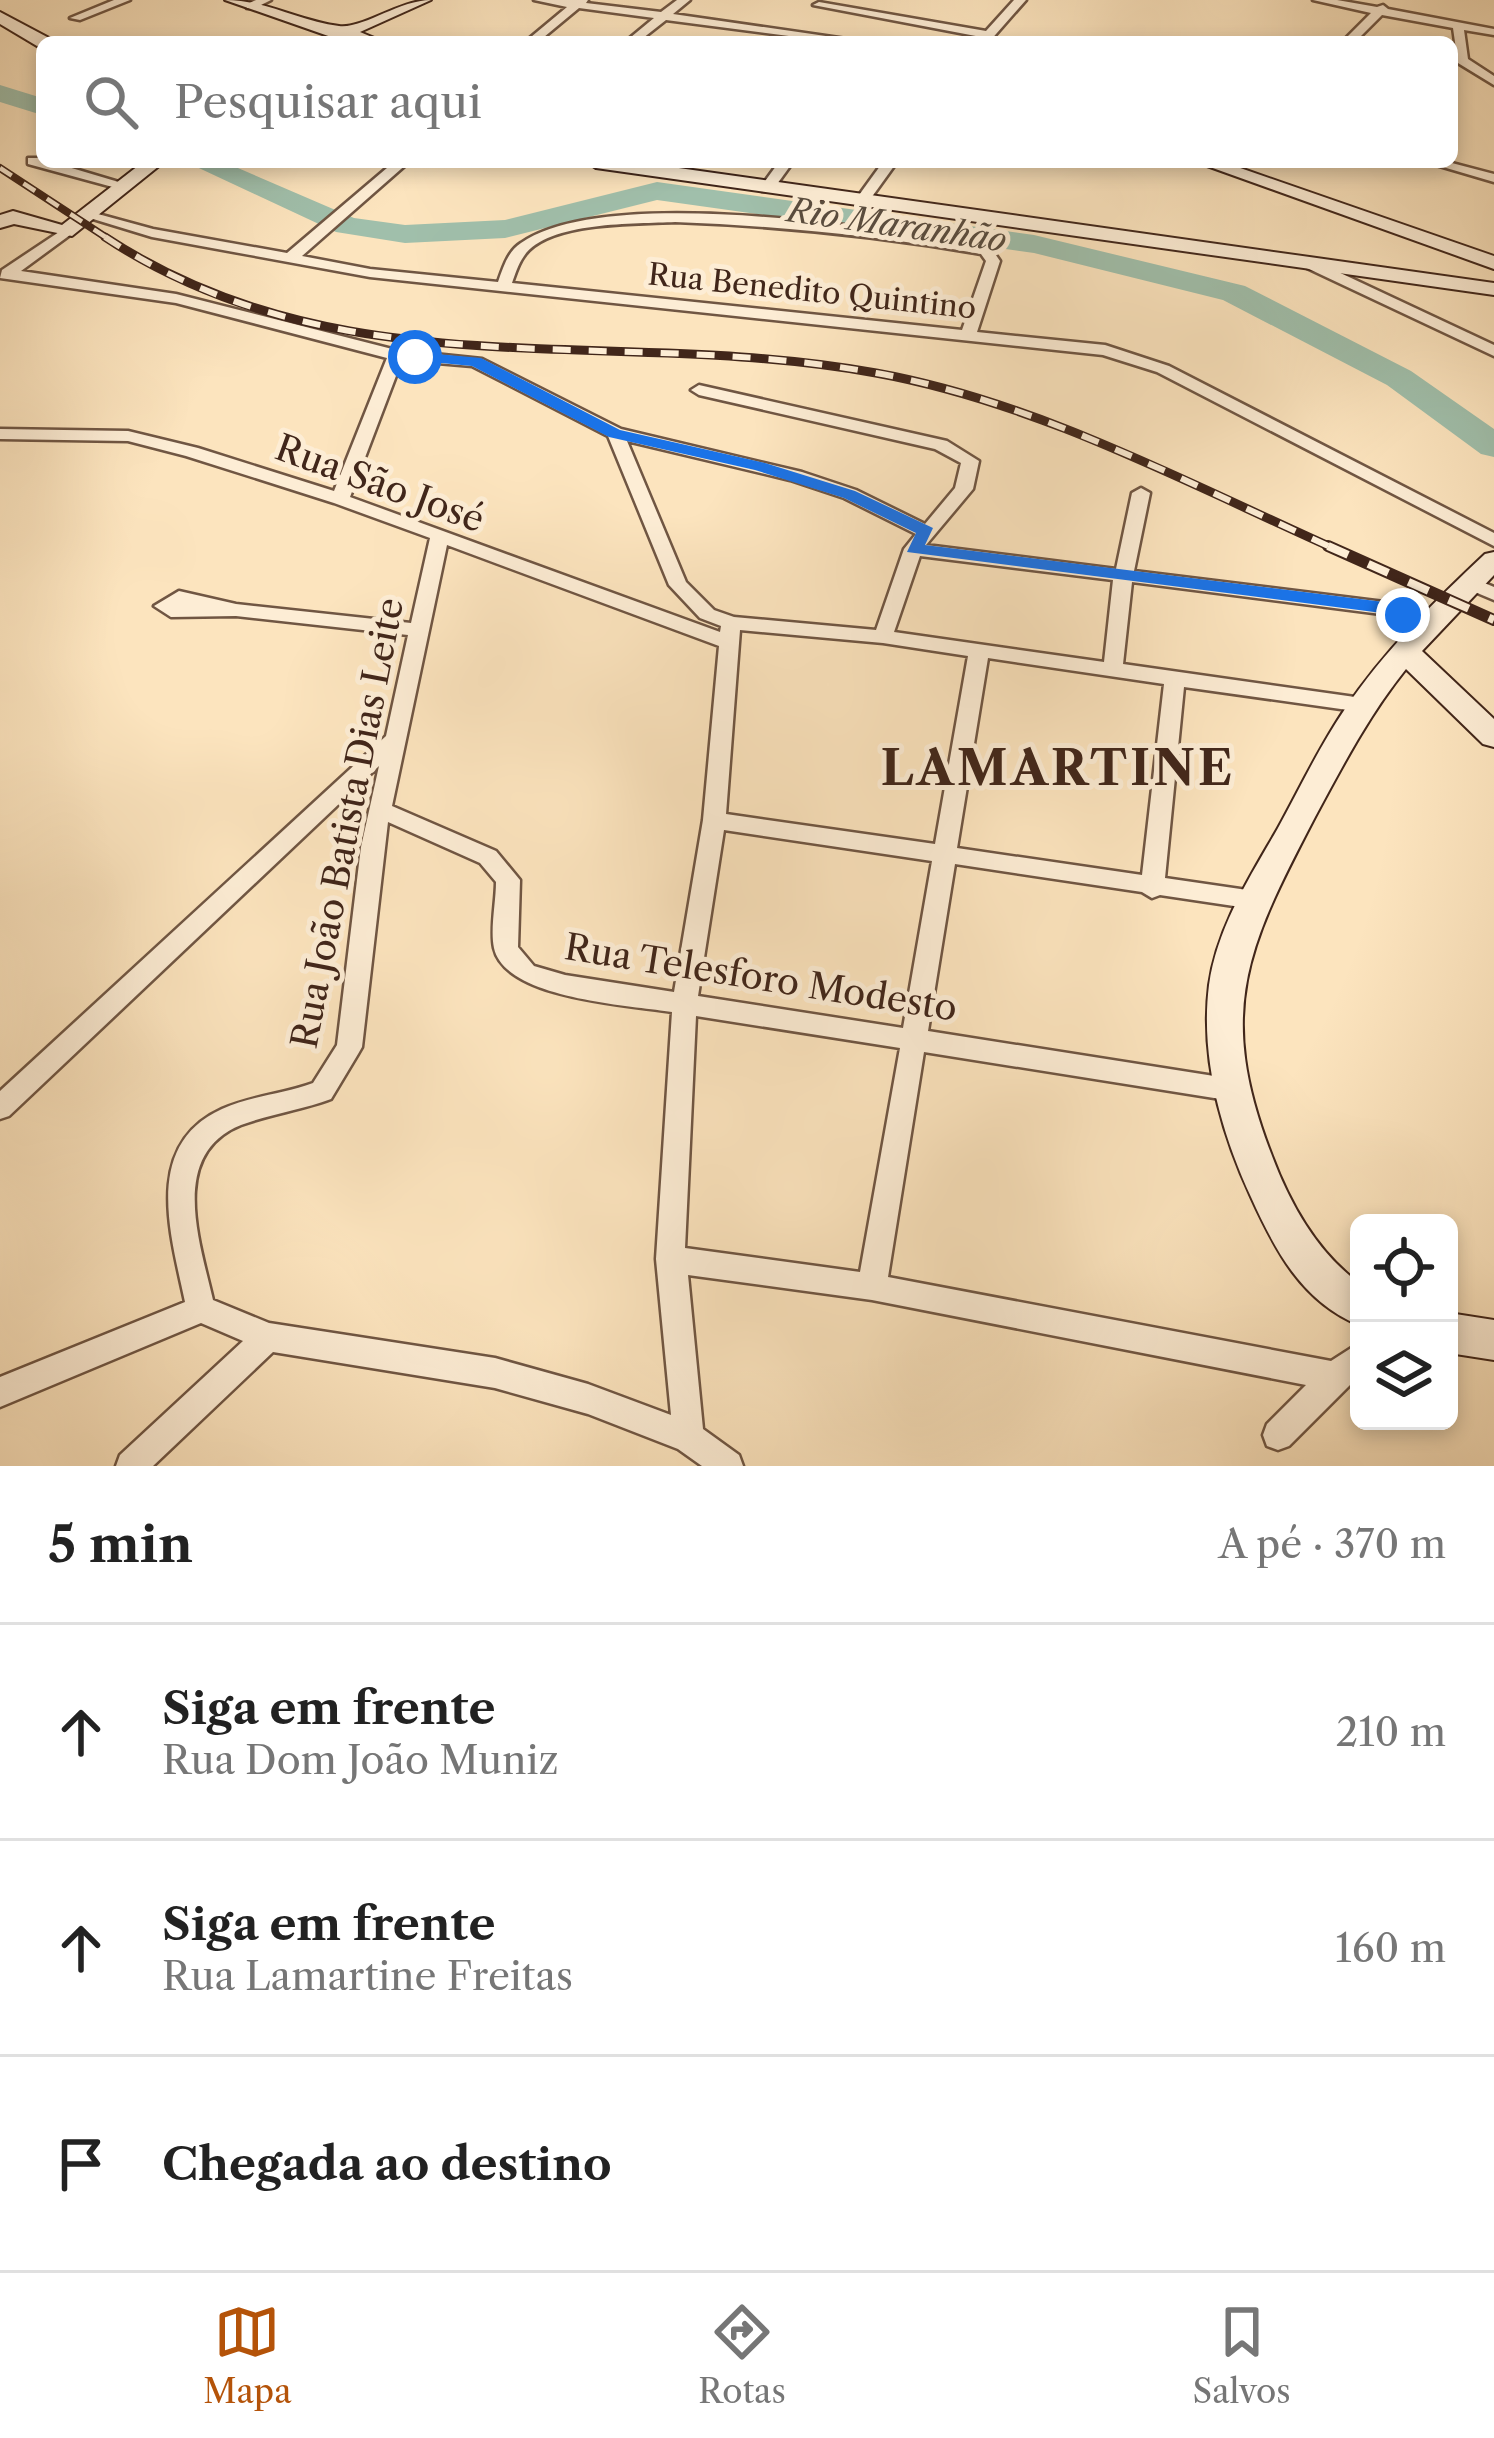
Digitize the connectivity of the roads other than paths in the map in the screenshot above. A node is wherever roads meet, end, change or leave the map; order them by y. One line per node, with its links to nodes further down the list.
1 (124, 0): 16 (street)
2 (423, 0): 19 (main road)
3 (540, 0): 11 (street)
4 (684, 0): 15 (street)
5 (1020, 0): 27 (street)
6 (1319, 0): 10 (street)
7 (1424, 0): 13 (street)
8 (250, 2): 19 (main road)
9 (820, 2): 25 (street); 26 (street)
10 (1358, 2): 12 (street)
11 (579, 3): 15 (street); 22 (street)
12 (1384, 8): 13 (street); 28 (street)
13 (1421, 15): 17 (street)
14 (0, 16): 29 (main road)
15 (664, 16): 23 (street); 24 (street)
16 (76, 18)
17 (1458, 24): 18 (street); 30 (street)
18 (1494, 32)
19 (342, 34): 20 (main road); 21 (main road)
20 (338, 36)
21 (350, 36)
22 (538, 36)
23 (639, 36)
24 (777, 36)
25 (790, 36)
26 (977, 36)
27 (988, 36)
28 (1354, 36)
29 (36, 38)
30 (1494, 81)
31 (33, 161): 32 (street)
32 (36, 162)
33 (59, 168): 42 (street)
34 (148, 168): 42 (main road)
35 (395, 168): 49 (street)
36 (635, 168): 43 (main road)
37 (782, 168): 43 (street)
38 (886, 168): 44 (street)
39 (1222, 168): 50 (main road)
40 (1456, 168): 41 (street)
41 (1494, 178)
42 (125, 186): 45 (main road)
43 (767, 188): 44 (main road)
44 (861, 202): 48 (main road)
45 (87, 215): 47 (main road); 49 (street, Rua Benedito Quintino)
46 (4, 216): 47 (main road)
47 (65, 232): 52 (street)
48 (993, 236): 51 (main road); 53 (street); 55 (street)
49 (292, 257): 53 (street, Rua Benedito Quintino)
50 (1494, 263)
51 (1312, 265): 54 (main road); 56 (street)
52 (4, 276): 57 (street)
53 (503, 288): 55 (street, Rua Benedito Quintino)
54 (1494, 289)
55 (969, 334): 65 (street, Rua Benedito Quintino)
56 (1494, 351)
57 (396, 355): 59 (street); 62 (street)
58 (699, 390): 63 (street)
59 (615, 433): 63 (street); 71 (street)
60 (0, 434): 62 (street, Rua São José)
61 (1141, 493): 67 (street)
62 (340, 500): 64 (street, Rua São José)
63 (927, 532): 66 (street)
64 (440, 539): 71 (street, Rua São José); 72 (street, Rua João Batista Dias Leite)
65 (1494, 540)
66 (913, 549): 67 (street); 73 (street)
67 (1123, 578): 70 (street); 76 (street)
68 (1486, 579): 70 (main road)
69 (236, 610): 72 (street)
70 (1428, 625): 75 (main road)
71 (722, 626): 73 (street, Rua São José); 82 (street)
72 (417, 630): 80 (street, Rua João Batista Dias Leite)
73 (883, 637): 74 (street, Rua São José)
74 (979, 652): 76 (street, Rua São José); 83 (street)
75 (1406, 652): 78 (main road); 79 (main road)
76 (1113, 668): 77 (street, Rua São José)
77 (1175, 679): 78 (street, Rua São José); 84 (street)
78 (1363, 705): 85 (main road)
79 (1494, 737)
80 (391, 741): 81 (street, Rua João Batista Dias Leite); 89 (street)
81 (379, 809): 86 (street, Rua Telesforo Modesto); 93 (street, Rua João Batista Dias Leite)
82 (714, 820): 83 (street); 86 (street)
83 (943, 855): 84 (street); 87 (street)
84 (1152, 889): 85 (street)
85 (1254, 900): 88 (main road)
86 (685, 1001): 87 (street, Rua Telesforo Modesto); 90 (street)
87 (914, 1039): 88 (street, Rua Telesforo Modesto); 91 (street)
88 (1233, 1090): 92 (main road)
89 (0, 1108)
90 (670, 1259): 91 (street); 98 (street)
91 (872, 1287): 95 (street)
92 (1350, 1299)
93 (201, 1309): 94 (street); 96 (street)
94 (268, 1337): 98 (street); 99 (street)
95 (1347, 1366): 97 (street)
96 (0, 1392)
97 (1278, 1435)
98 (688, 1437): 100 (street)
99 (130, 1466)
100 (728, 1466)

